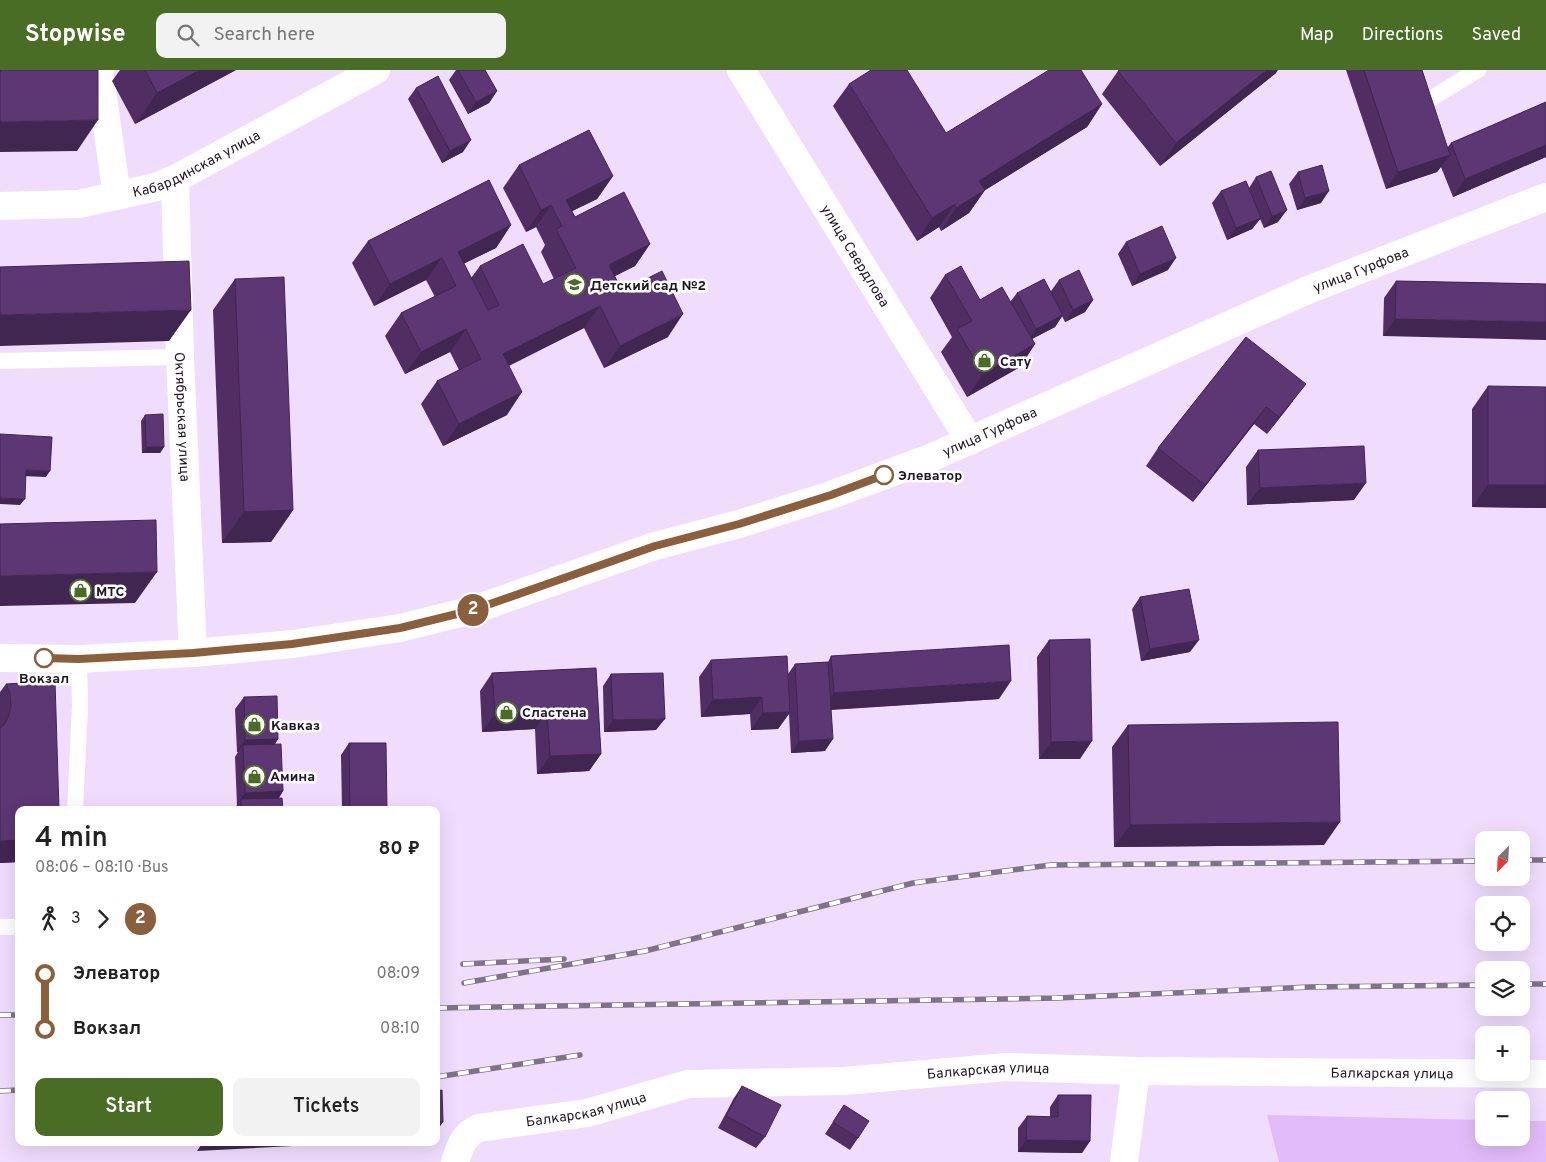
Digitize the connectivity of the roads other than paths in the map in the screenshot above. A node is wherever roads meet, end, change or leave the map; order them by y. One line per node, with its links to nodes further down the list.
1 (99, 70): 7 (street)
2 (376, 70): 6 (street, Кабардинская улица)
3 (741, 70): 12 (street, улица Свердлова)
4 (1478, 70): 5 (lane)
5 (1432, 98)
6 (175, 179): 7 (street, Кабардинская улица); 10 (street, Октябрьская улица)
7 (117, 196): 9 (street, Кабардинская улица)
8 (1546, 197): 12 (street, улица Гурфова)
9 (0, 206)
10 (180, 358): 11 (lane); 13 (street, Октябрьская улица)
11 (0, 361)
12 (970, 441): 13 (street, улица Гурфова)
13 (193, 653): 15 (street, улица Гурфова)
14 (0, 658): 15 (street, улица Гурфова)
15 (79, 659): 16 (lane)
16 (75, 806)
17 (15, 927): 18 (lane)
18 (0, 928)
19 (1136, 1070): 20 (street, Балкарская улица); 21 (street, Балкарская улица); 22 (street)
20 (1546, 1074)
21 (455, 1162)
22 (1124, 1162)

